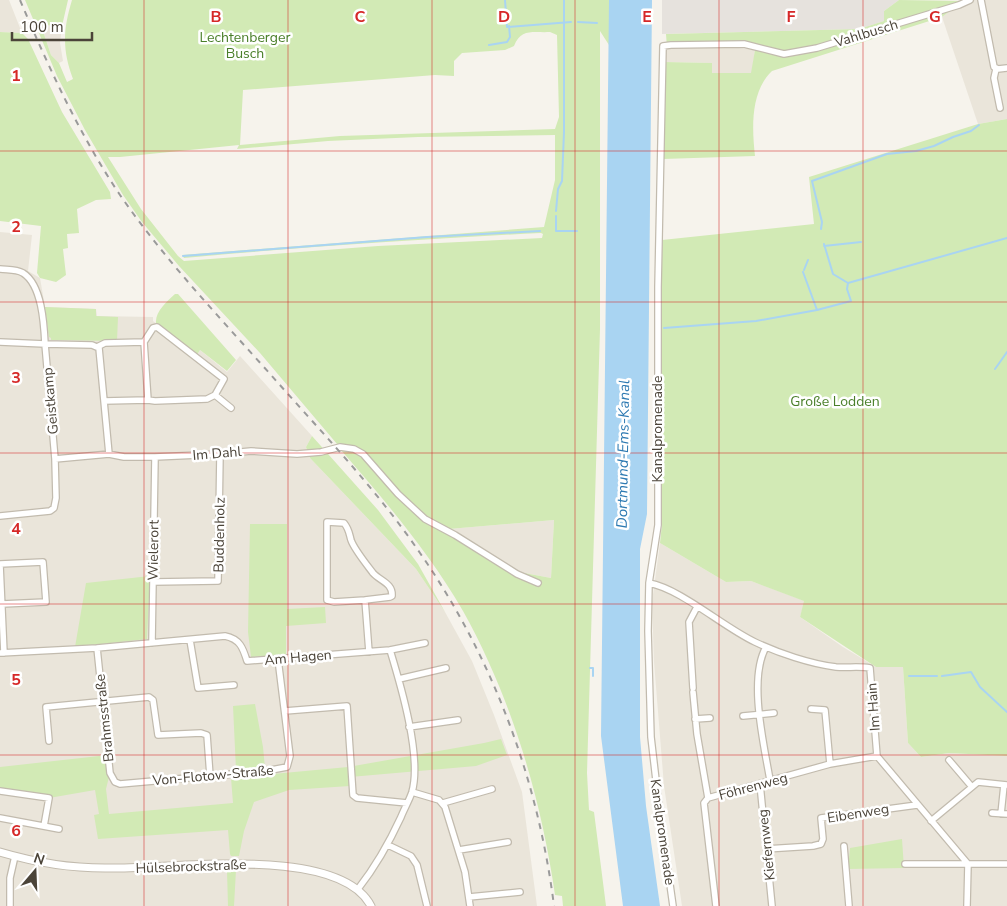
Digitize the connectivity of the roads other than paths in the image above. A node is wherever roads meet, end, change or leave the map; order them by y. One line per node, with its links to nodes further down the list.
1 (970, 0): 3 (street, Vahlbusch)
2 (981, 0): 5 (street)
3 (760, 47): 24 (street, Kanalpromenade)
4 (1007, 68): 5 (street)
5 (996, 69): 6 (street)
6 (1000, 108)
7 (0, 269): 10 (street)
8 (0, 342): 10 (street)
9 (144, 342): 11 (street); 12 (street); 14 (street)
10 (45, 344): 11 (street); 19 (street, Geistkamp)
11 (97, 347): 13 (street)
12 (215, 394): 14 (street); 15 (street)
13 (104, 400): 14 (street); 16 (street)
14 (148, 400)
15 (231, 408)
16 (109, 454): 18 (street, Im Dahl); 19 (street)
17 (220, 454): 18 (street, Im Dahl); 22 (street, Buddenholz); 23 (street, Im Dahl)
18 (155, 457): 22 (street, Wielerort)
19 (55, 459): 20 (street, Geistkamp)
20 (0, 516)
21 (0, 565): 25 (street); 27 (street)
22 (153, 582): 30 (street, Wielerort)
23 (538, 583)
24 (649, 583): 28 (street, Im Hain); 91 (street, Kanalpromenade)
25 (1, 591): 27 (street)
26 (365, 600): 26 (street); 35 (street)
27 (2, 604): 36 (street)
28 (697, 607): 32 (street, Im Hain); 48 (street)
29 (190, 640): 30 (street, Am Hagen); 37 (street, Am Hagen); 40 (street)
30 (152, 643): 33 (street, Am Hagen)
31 (425, 643): 34 (street, Am Hagen)
32 (766, 647): 45 (street); 52 (street, Im Hain)
33 (97, 648): 36 (street, Am Hagen); 41 (street, Brahmsstraße)
34 (390, 650): 35 (street, Am Hagen); 39 (street)
35 (369, 652): 37 (street, Am Hagen)
36 (2, 653)
37 (278, 659): 43 (street, Von-Flotow-Straße)
38 (446, 668): 39 (street)
39 (399, 679): 50 (street)
40 (234, 685)
41 (102, 702): 51 (street); 55 (street); 57 (street, Brahmsstraße)
42 (811, 709): 54 (street)
43 (285, 711): 55 (street, Von-Flotow-Straße); 65 (street)
44 (774, 713): 45 (street)
45 (759, 715): 46 (street); 56 (street)
46 (743, 716)
47 (710, 718): 48 (street)
48 (695, 719): 64 (street)
49 (458, 720): 50 (street)
50 (409, 727): 63 (street)
51 (49, 742)
52 (877, 756): 54 (street, Föhrenweg); 67 (street)
53 (949, 760): 60 (street)
54 (830, 764): 56 (street, Föhrenweg)
55 (210, 776): 57 (street, Von-Flotow-Straße)
56 (770, 780): 58 (street, Föhrenweg)
57 (120, 784)
58 (760, 784): 64 (street, Föhrenweg); 77 (street, Kiefernweg)
59 (1006, 785): 60 (street); 69 (street)
60 (972, 787): 71 (street)
61 (492, 789): 66 (street)
62 (0, 791): 72 (street)
63 (412, 792): 65 (street); 66 (street)
64 (708, 798): 92 (street, Föhrenweg)
65 (407, 803): 75 (street)
66 (443, 803): 78 (street)
67 (917, 805): 71 (street); 77 (street, Eibenweg)
68 (992, 813): 69 (street)
69 (1004, 814)
70 (0, 818): 72 (street)
71 (931, 821): 82 (street)
72 (44, 826): 73 (street)
73 (59, 829)
74 (508, 842): 78 (street)
75 (388, 845): 84 (street); 89 (street)
76 (844, 846): 94 (street)
77 (766, 849): 93 (street, Kiefernweg)
78 (459, 850): 86 (street)
79 (0, 852): 80 (street, Hülsebrockstraße)
80 (15, 856): 84 (street, Hülsebrockstraße); 87 (street)
81 (905, 864): 82 (street)
82 (968, 864): 83 (street); 95 (street)
83 (1007, 864)
84 (358, 889): 88 (street, Hülsebrockstraße)
85 (520, 892): 86 (street)
86 (469, 897): 90 (street)
87 (10, 906)
88 (371, 906)
89 (427, 906)
90 (470, 906)
91 (673, 906)
92 (716, 906)
93 (772, 906)
94 (849, 906)
95 (968, 906)

